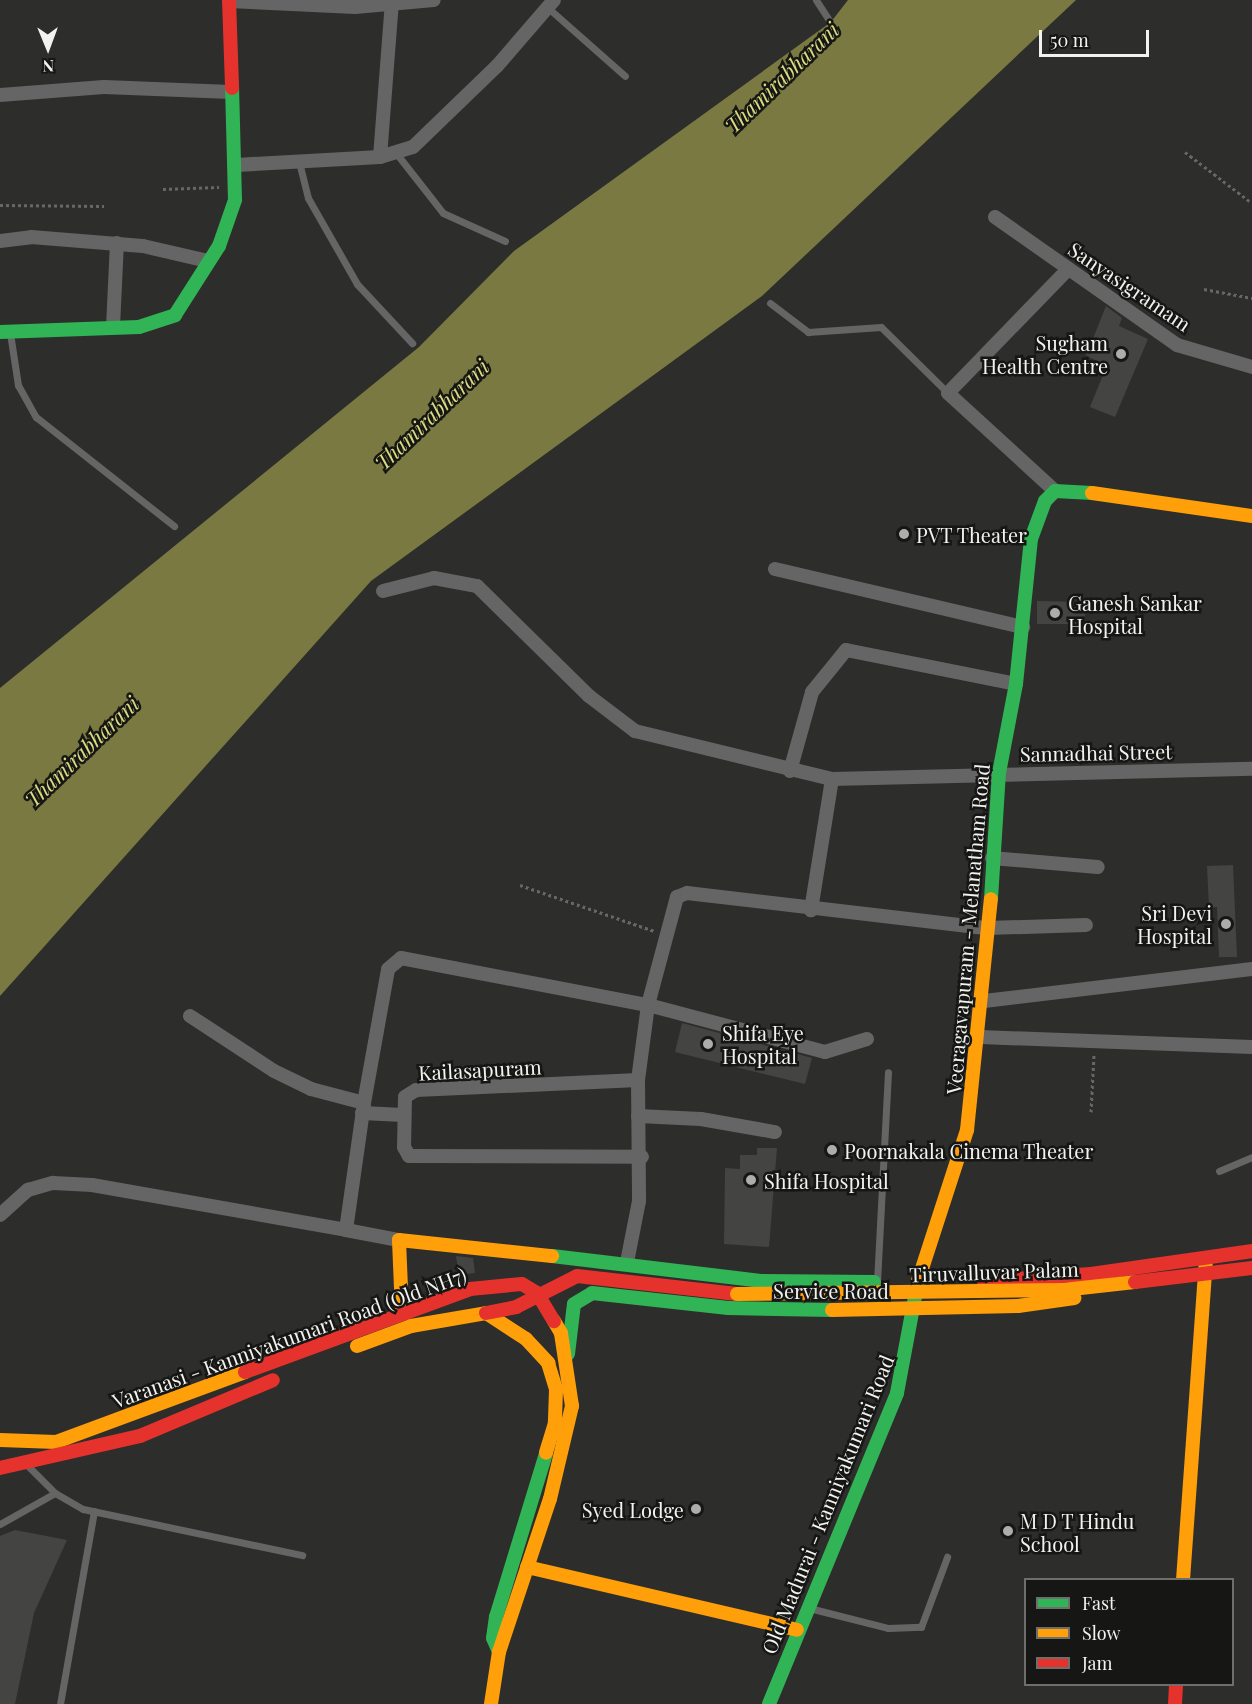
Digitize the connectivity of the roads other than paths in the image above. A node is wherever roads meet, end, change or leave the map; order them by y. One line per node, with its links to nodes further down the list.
1 (229, 0): 5 (street); 8 (main road)
2 (434, 0): 5 (street)
3 (816, 0): 6 (lane)
4 (547, 2): 7 (lane); 10 (street)
5 (392, 3): 11 (street)
6 (829, 20)
7 (625, 76)
8 (231, 92): 9 (street); 13 (main road)
9 (0, 95)
10 (396, 153): 11 (street); 15 (lane)
11 (380, 157): 12 (street)
12 (299, 162): 13 (street); 23 (lane)
13 (236, 165): 18 (main road)
14 (995, 217): 19 (street, Sanyasigramam)
15 (505, 241)
16 (0, 242): 17 (street)
17 (117, 243): 18 (street); 21 (street)
18 (208, 261): 21 (main road)
19 (1068, 269): 24 (street, Sanyasigramam); 25 (street)
20 (770, 303): 25 (lane)
21 (113, 327): 22 (main road)
22 (5, 332): 28 (lane)
23 (412, 343)
24 (1252, 367)
25 (948, 393): 26 (street)
26 (1055, 491): 27 (main road); 31 (main road, Veeragavapuram - Melanatham Road)
27 (1252, 516)
28 (174, 526)
29 (775, 569): 31 (street)
30 (383, 591): 34 (street, Sannadhai Street)
31 (1023, 627): 32 (main road, Veeragavapuram - Melanatham Road)
32 (1016, 684): 34 (street); 35 (main road, Veeragavapuram - Melanatham Road)
33 (1252, 769): 35 (street, Sannadhai Street)
34 (790, 771): 36 (street, Sannadhai Street)
35 (999, 773): 36 (street, Sannadhai Street); 37 (main road, Veeragavapuram - Melanatham Road)
36 (832, 779): 39 (street)
37 (992, 858): 38 (street); 41 (main road, Veeragavapuram - Melanatham Road)
38 (1098, 867)
39 (811, 910): 41 (street); 44 (street)
40 (1086, 925): 41 (street)
41 (987, 928): 43 (main road, Veeragavapuram - Melanatham Road)
42 (1252, 969): 43 (street)
43 (984, 1001): 46 (main road, Veeragavapuram - Melanatham Road)
44 (648, 1005): 47 (street); 50 (street); 51 (street)
45 (190, 1016): 51 (street)
46 (980, 1037): 48 (street); 68 (main road, Veeragavapuram - Melanatham Road)
47 (867, 1039)
48 (1252, 1047)
49 (888, 1072): 67 (lane)
50 (638, 1080): 52 (street, Kailasapuram); 53 (street)
51 (363, 1108): 52 (street); 59 (street)
52 (403, 1115): 55 (street)
53 (638, 1116): 54 (street); 55 (street)
54 (775, 1132)
55 (642, 1158): 63 (street)
56 (1252, 1158): 57 (lane)
57 (1219, 1171)
58 (0, 1215): 59 (street)
59 (346, 1230): 60 (street)
60 (399, 1240): 63 (main road); 71 (main road)
61 (1252, 1251): 62 (main road)
62 (1206, 1256): 66 (main road); 68 (main road)
63 (627, 1262): 67 (main road)
64 (1252, 1268): 69 (main road, Tiruvalluvar Palam, bridge)
65 (1252, 1274): 66 (main road, Service Road)
66 (1203, 1280): 70 (main road, Service Road); 85 (main road)
67 (877, 1282): 68 (main road)
68 (915, 1282): 70 (main road, Old Madurai - Kanniyakumari Road)
69 (537, 1293): 71 (main road, Varanasi - Kanniyakumari Road (Old NH7)); 72 (main road, Varanasi - Kanniyakumari Road (Old NH7)); 73 (main road)
70 (917, 1309): 73 (main road, Service Road); 86 (main road, Old Madurai - Kanniyakumari Road)
71 (402, 1311): 74 (main road, Varanasi - Kanniyakumari Road (Old NH7))
72 (486, 1313): 75 (main road, Varanasi - Kanniyakumari Road (Old NH7)); 88 (main road)
73 (568, 1357): 84 (main road)
74 (133, 1416): 75 (main road); 76 (main road, Varanasi - Kanniyakumari Road (Old NH7))
75 (140, 1436): 77 (main road, Varanasi - Kanniyakumari Road (Old NH7))
76 (0, 1440)
77 (26, 1464): 78 (main road, Varanasi - Kanniyakumari Road (Old NH7)); 79 (lane)
78 (0, 1468)
79 (55, 1493): 80 (lane); 81 (lane)
80 (94, 1511): 82 (lane); 90 (lane)
81 (0, 1524)
82 (302, 1555)
83 (947, 1557): 86 (lane)
84 (527, 1567): 87 (main road); 88 (main road)
85 (1183, 1578)
86 (807, 1607): 87 (main road, Old Madurai - Kanniyakumari Road)
87 (797, 1630): 92 (main road, Old Madurai - Kanniyakumari Road)
88 (499, 1652): 91 (main road)
89 (1176, 1686): 93 (main road)
90 (60, 1704)
91 (491, 1704)
92 (769, 1704)
93 (1175, 1704)

